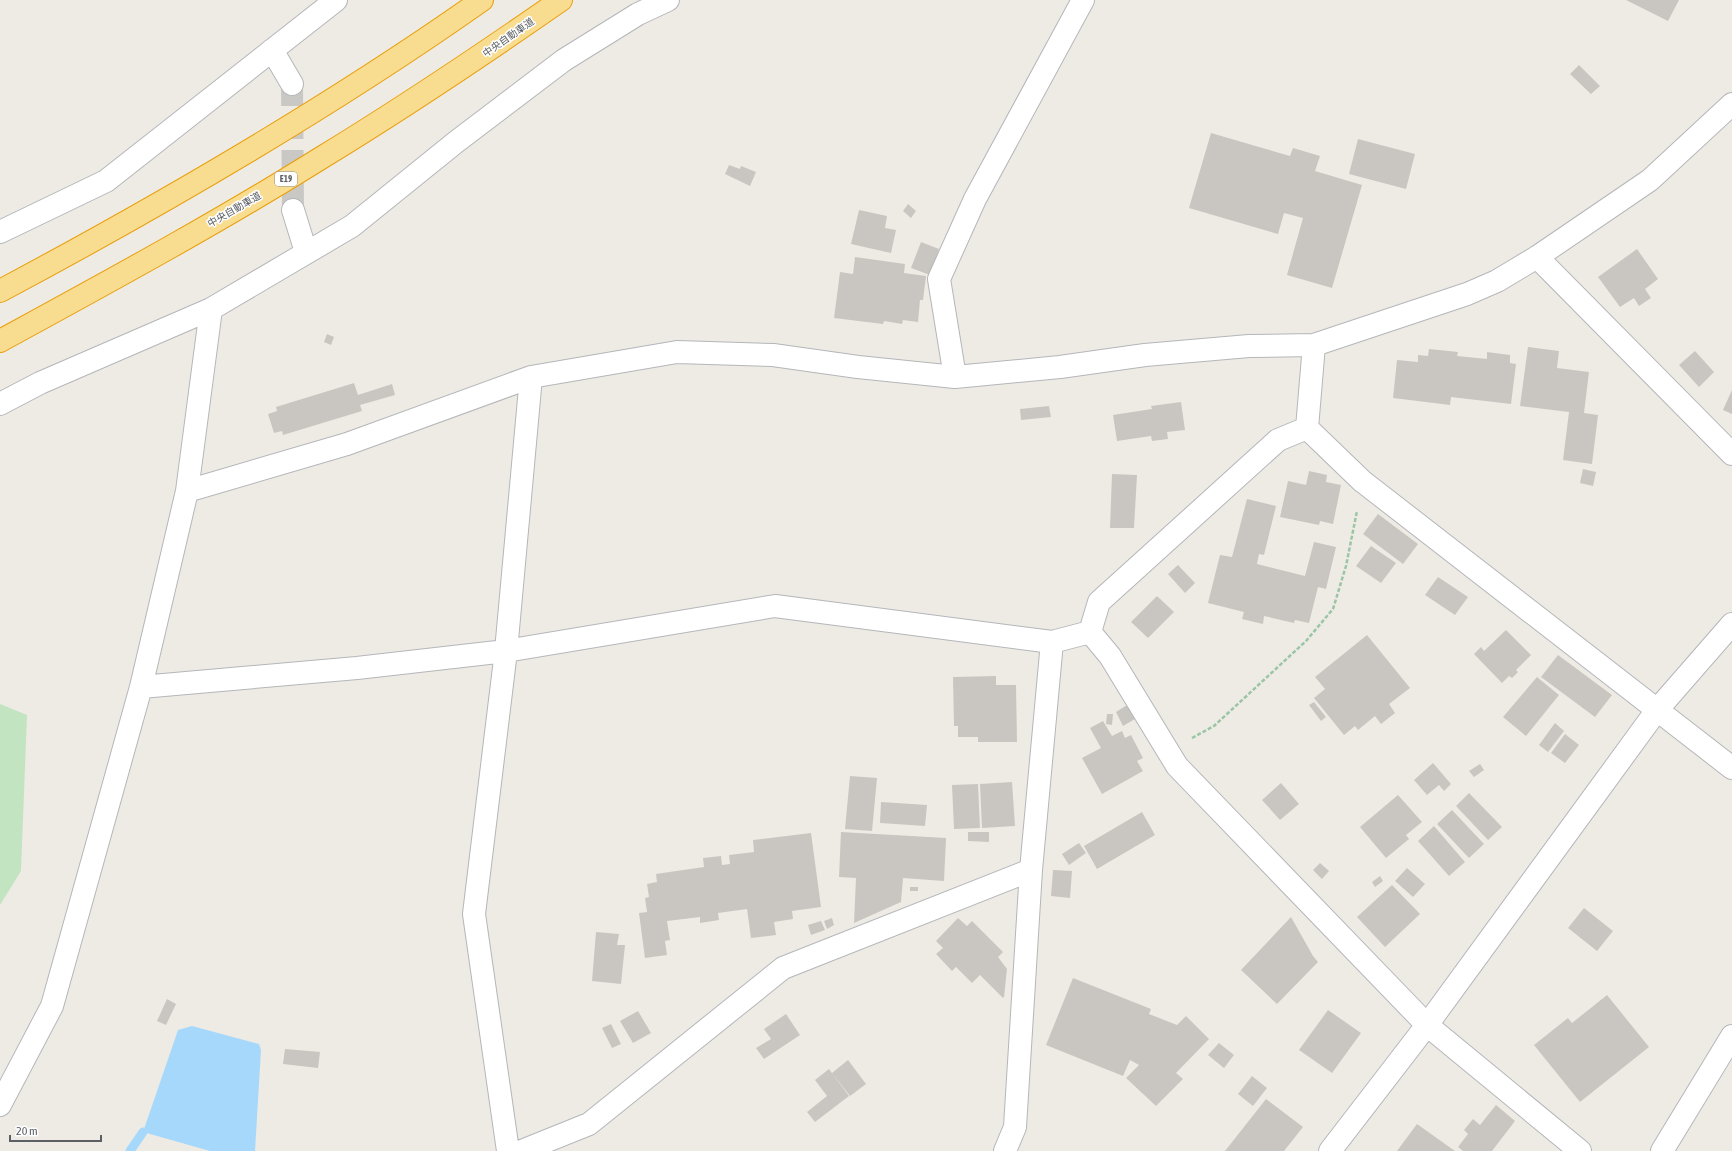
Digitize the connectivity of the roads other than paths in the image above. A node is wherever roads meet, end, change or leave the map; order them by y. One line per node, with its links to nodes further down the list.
1 (336, 0): 6 (street)
2 (482, 0): 13 (highway)
3 (561, 0): 15 (highway, 中央自動車道 / E19)
4 (668, 0): 11 (street)
5 (1083, 0): 18 (street)
6 (272, 50): 7 (street); 10 (street)
7 (292, 84)
8 (1732, 104): 12 (street)
9 (293, 210): 11 (street)
10 (0, 232)
11 (306, 252): 14 (street)
12 (1536, 256): 16 (street); 21 (street)
13 (0, 291)
14 (211, 309): 19 (street); 22 (street)
15 (0, 341)
16 (1314, 345): 18 (street); 20 (street)
17 (532, 377): 18 (street); 22 (street); 26 (street)
18 (955, 377)
19 (0, 404)
20 (1306, 428): 24 (street); 28 (street)
21 (1732, 454)
22 (188, 491): 27 (street)
23 (1732, 624): 28 (street)
24 (1090, 632): 25 (street); 31 (street)
25 (1052, 642): 26 (street); 30 (street)
26 (506, 651): 27 (street); 34 (street)
27 (141, 687): 33 (street)
28 (1657, 710): 29 (street); 31 (street)
29 (1732, 768)
30 (1031, 870): 35 (street); 36 (street)
31 (1427, 1025): 37 (street); 38 (street)
32 (1732, 1036): 39 (street)
33 (0, 1105)
34 (508, 1151)
35 (522, 1151)
36 (1005, 1151)
37 (1330, 1151)
38 (1580, 1151)
39 (1662, 1151)

